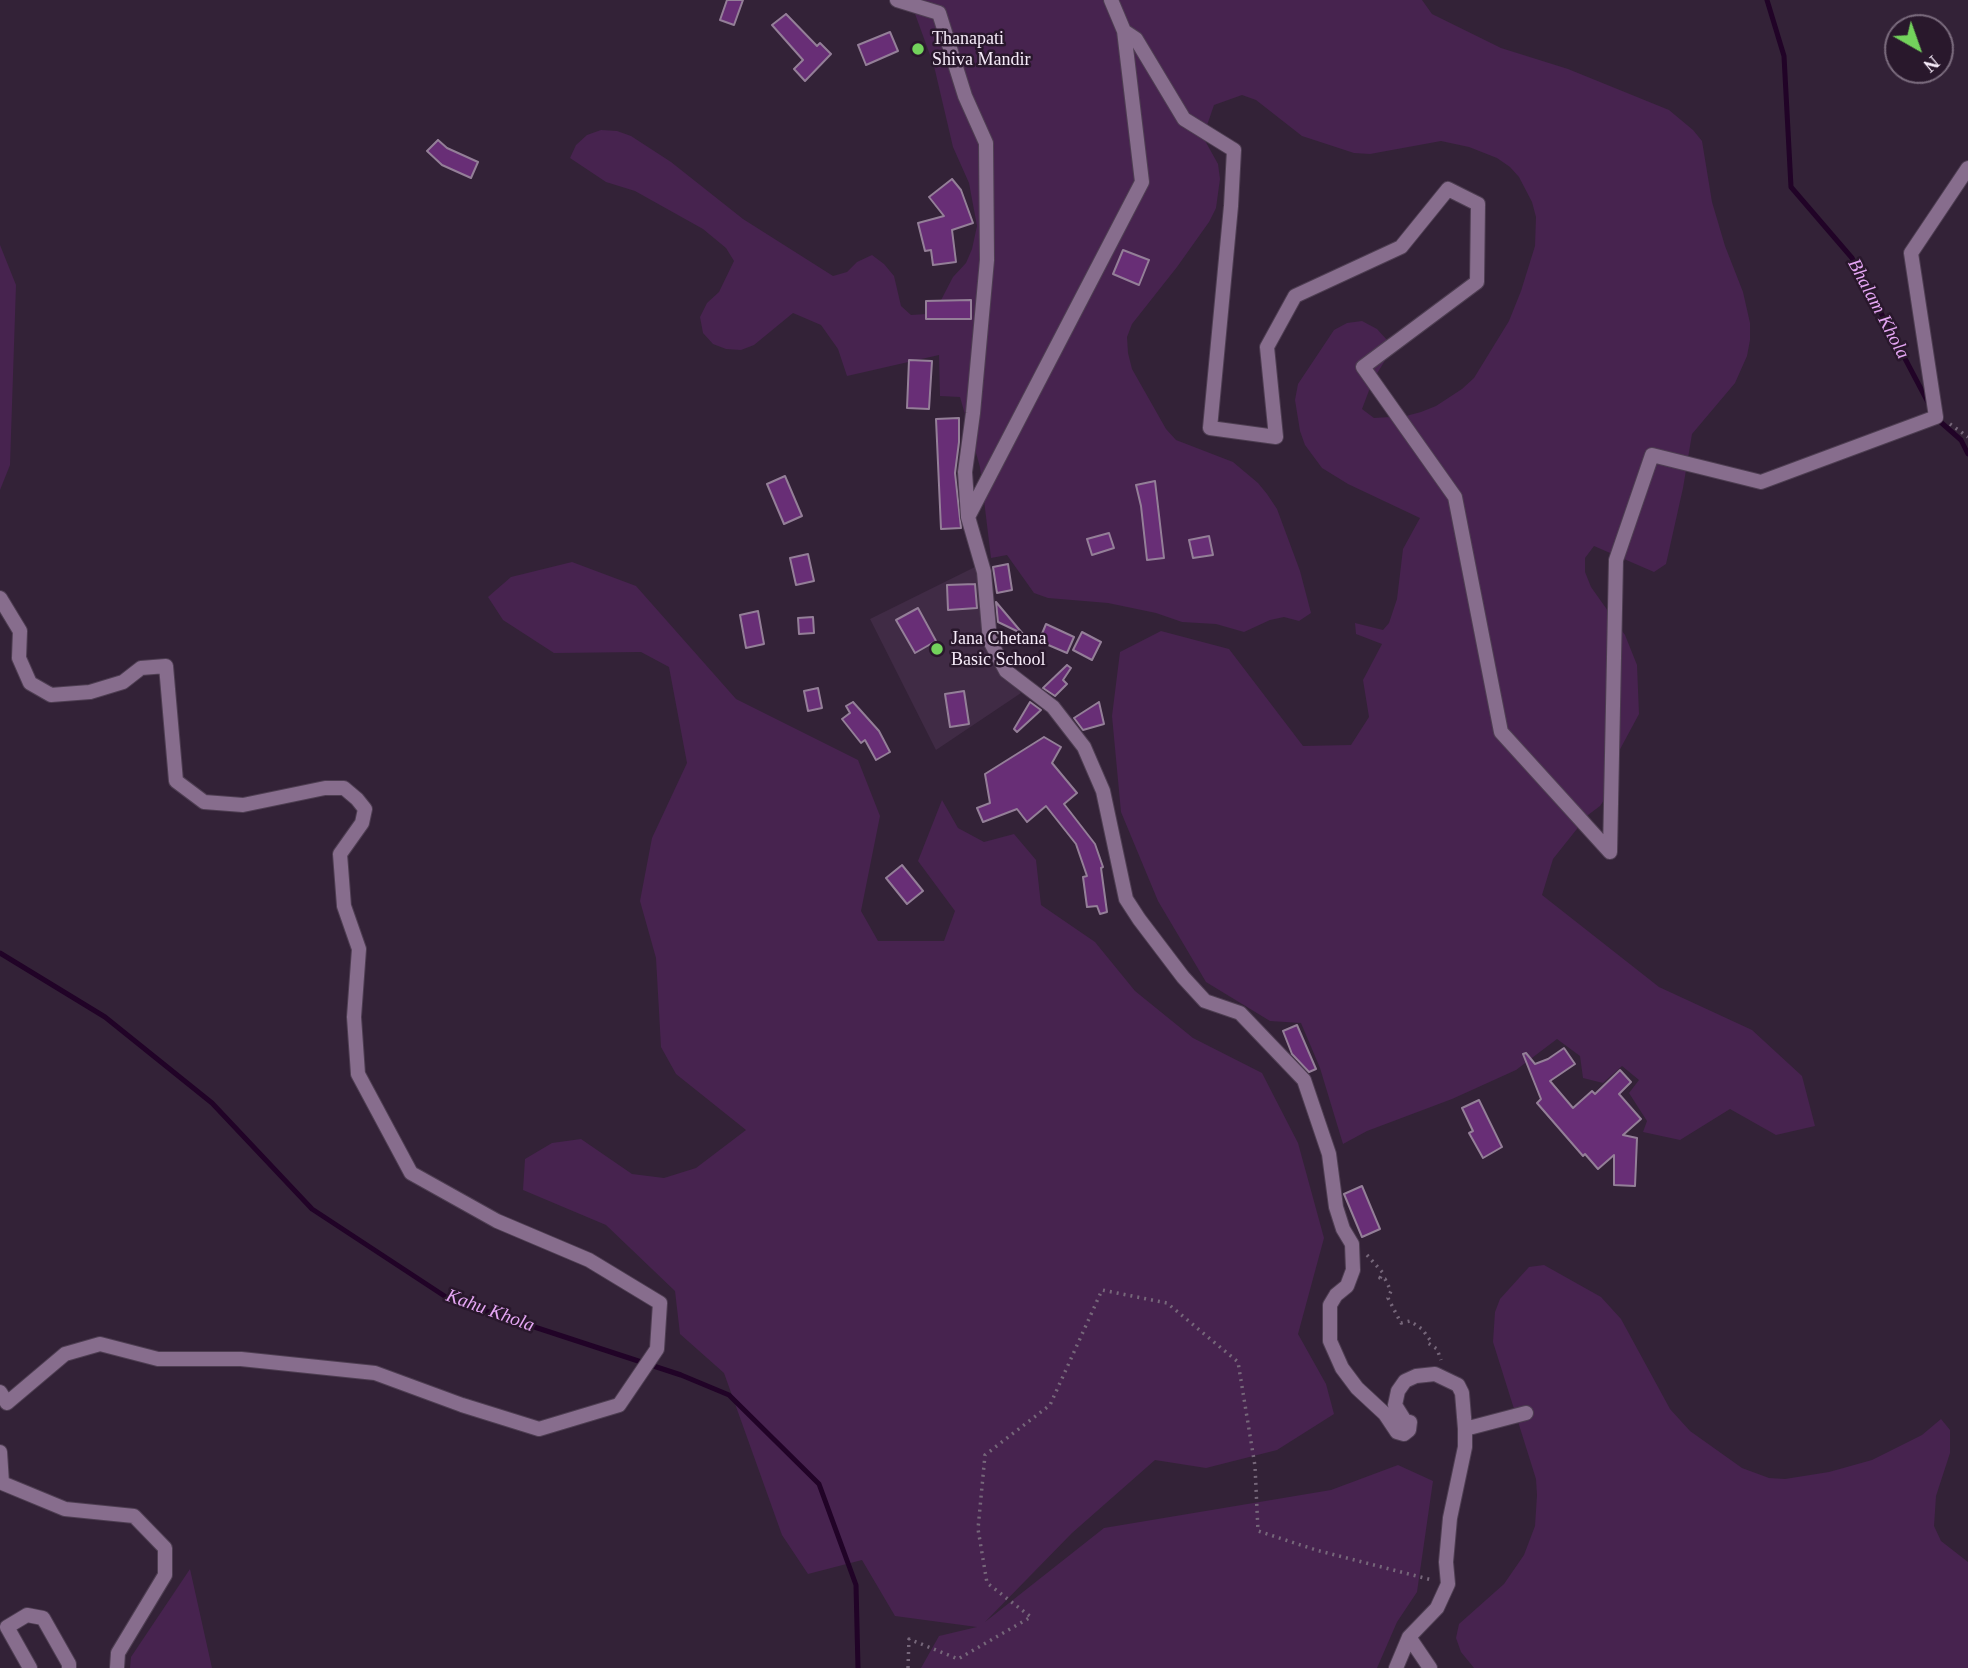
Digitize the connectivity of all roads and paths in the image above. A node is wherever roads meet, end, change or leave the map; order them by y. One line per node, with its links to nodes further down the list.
1 (897, 0): 5 (street)
2 (1111, 0): 3 (street)
3 (1124, 31): 4 (street); 5 (street)
4 (1968, 168)
5 (968, 517): 7 (street)
6 (0, 598): 9 (street)
7 (1352, 1247): 8 (path); 8 (street)
8 (1449, 1381): 11 (street)
9 (0, 1392)
10 (1526, 1413): 11 (street)
11 (1465, 1429): 13 (street)
12 (0, 1452): 17 (street)
13 (1448, 1584): 14 (street); 18 (path)
14 (1409, 1637): 19 (street); 20 (street)
15 (30, 1668): 16 (street)
16 (69, 1668)
17 (117, 1668)
18 (908, 1668)
19 (1396, 1668)
20 (1430, 1668)

